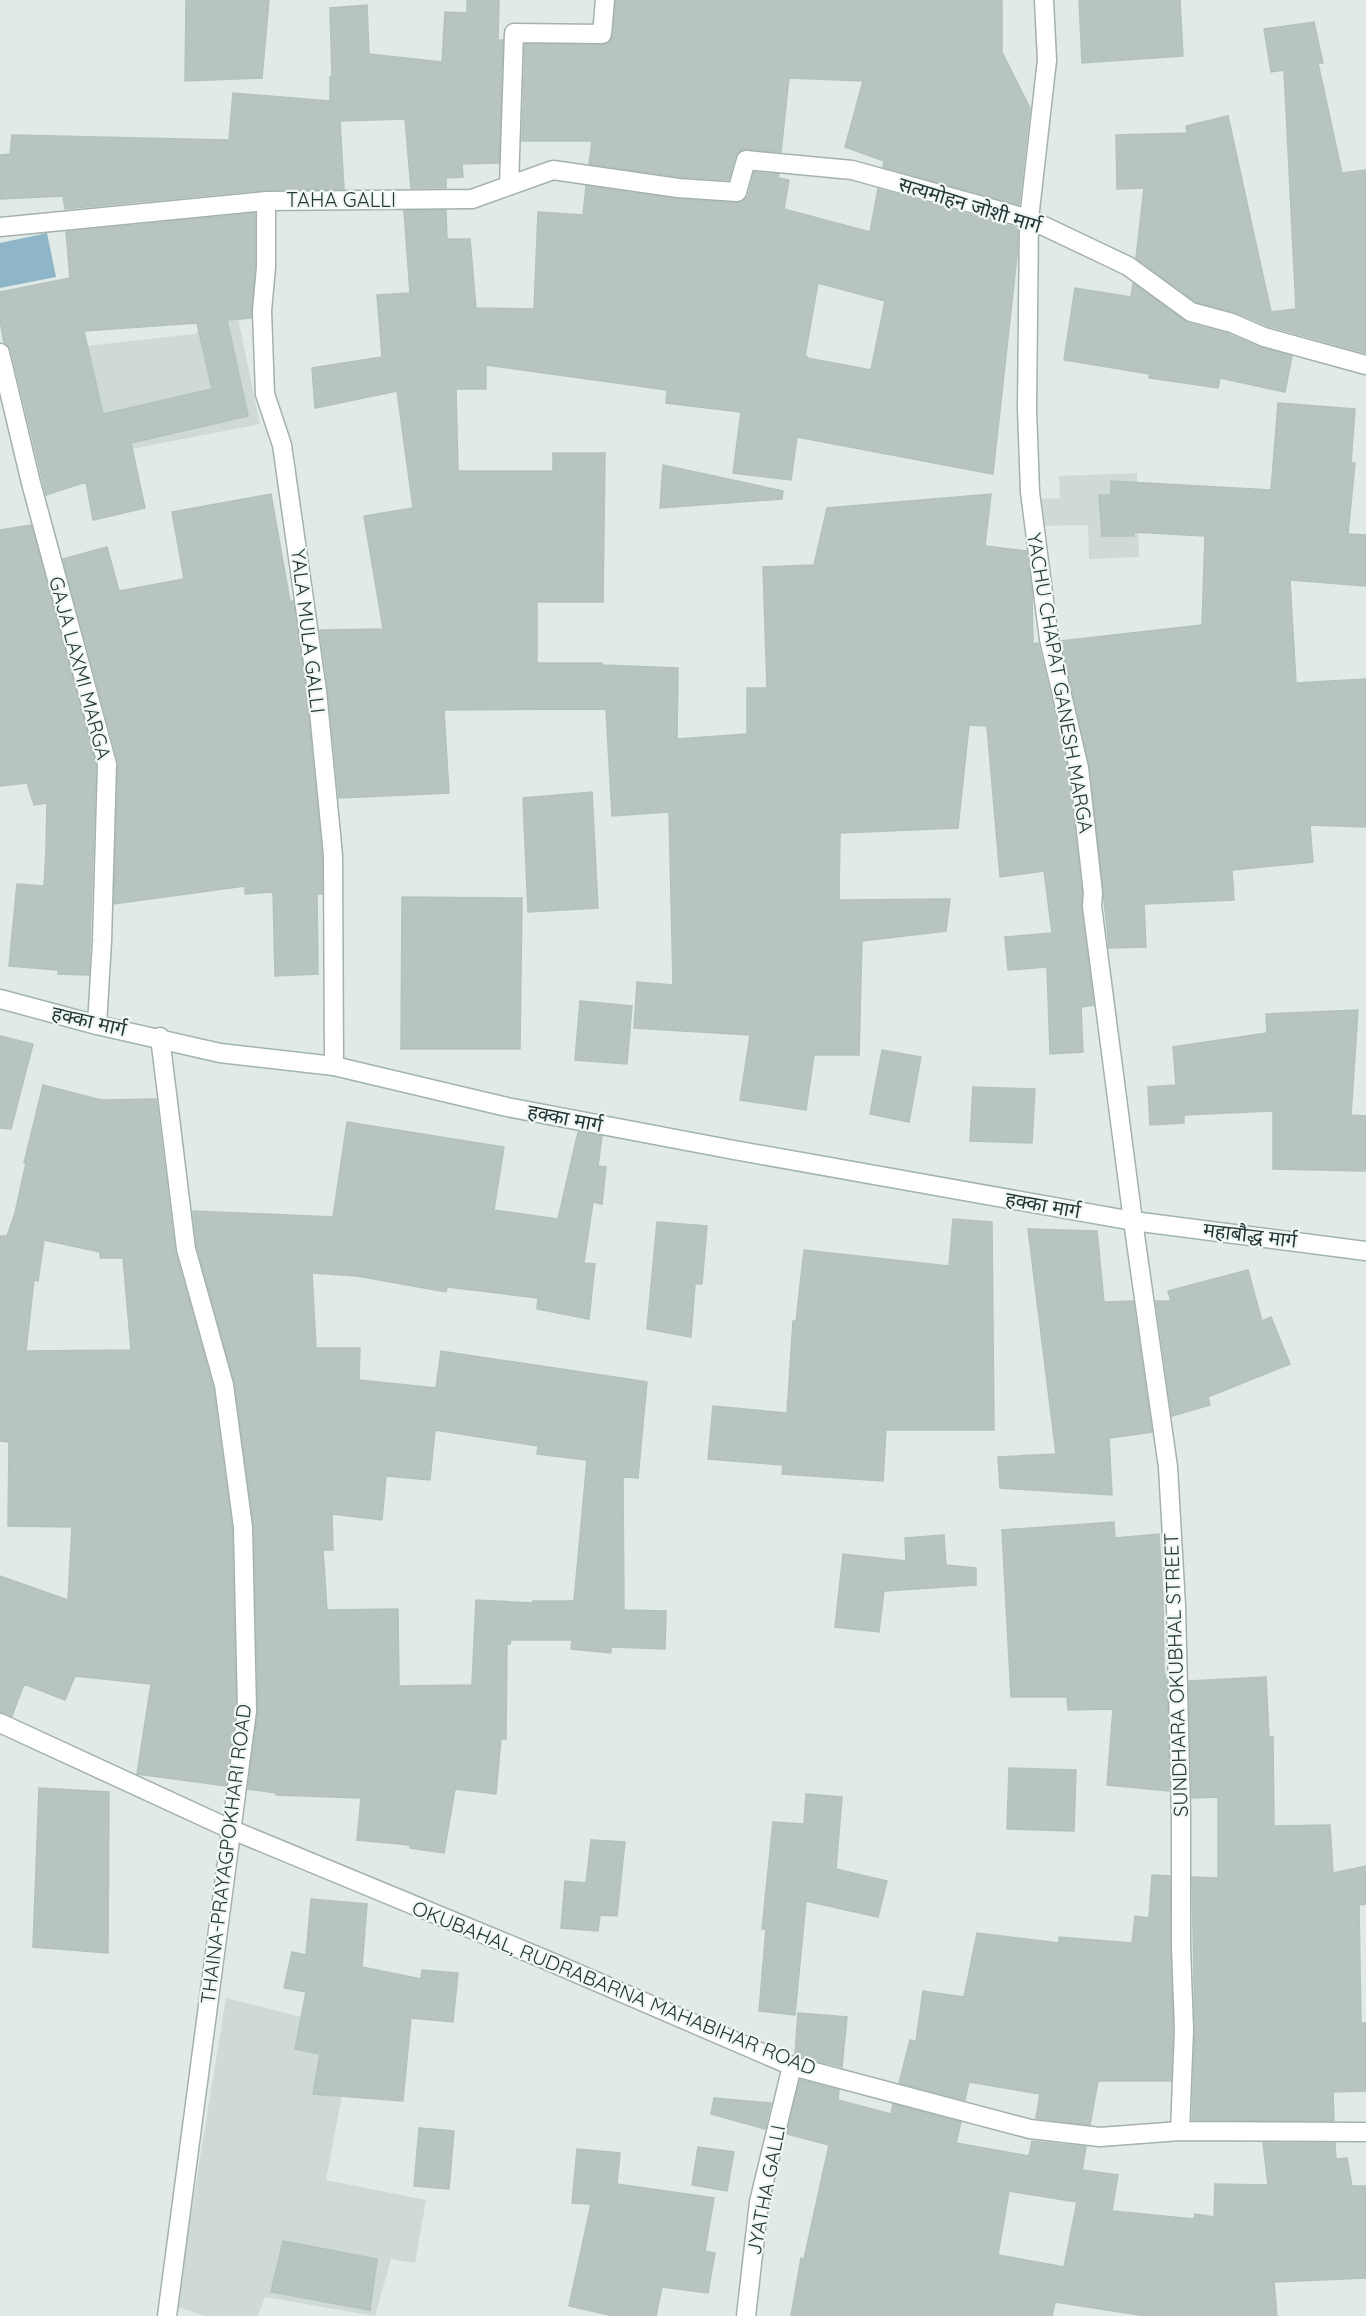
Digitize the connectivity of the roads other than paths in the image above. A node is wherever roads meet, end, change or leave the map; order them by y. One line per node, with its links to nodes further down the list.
1 (604, 0): 3 (street)
2 (1044, 0): 6 (street, YACHU CHAPAT GANESH MARGA)
3 (509, 186): 4 (street, TAHA GALLI); 5 (street, TAHA GALLI)
4 (678, 188): 6 (street, सत्यमोहन जोशी मार्ग)
5 (266, 201): 7 (street, TAHA GALLI); 13 (street, YALA MULA GALLI)
6 (1029, 219): 9 (street, सत्यमोहन जोशी मार्ग); 14 (street, YACHU CHAPAT GANESH MARGA)
7 (0, 226)
8 (0, 353): 11 (street, GAJA LAXMI MARGA)
9 (1366, 365)
10 (0, 999): 11 (street, हक्का मार्ग)
11 (97, 1025): 12 (street, हक्का मार्ग)
12 (160, 1037): 13 (street, हक्का मार्ग); 17 (street, THAINA-PRAYAGPOKHARI ROAD)
13 (334, 1066): 14 (street, हक्का मार्ग)
14 (1133, 1221): 15 (street, महाबौद्ध मार्ग); 19 (street, SUNDHARA OKUBHAL STREET)
15 (1366, 1251)
16 (0, 1723): 17 (street, OKUBAHAL, RUDRABARNA MAHABIHAR ROAD)
17 (230, 1829): 18 (street, OKUBAHAL, RUDRABARNA MAHABIHAR ROAD); 21 (street, THAINA-PRAYAGPOKHARI ROAD)
18 (792, 2066): 19 (street, OKUBAHAL, RUDRABARNA MAHABIHAR ROAD); 22 (street, JYATHA GALLI)
19 (1180, 2131): 20 (street, OKUBAHAL, RUDRABARNA MAHABIHAR ROAD)
20 (1366, 2132)
21 (167, 2316)
22 (746, 2316)

